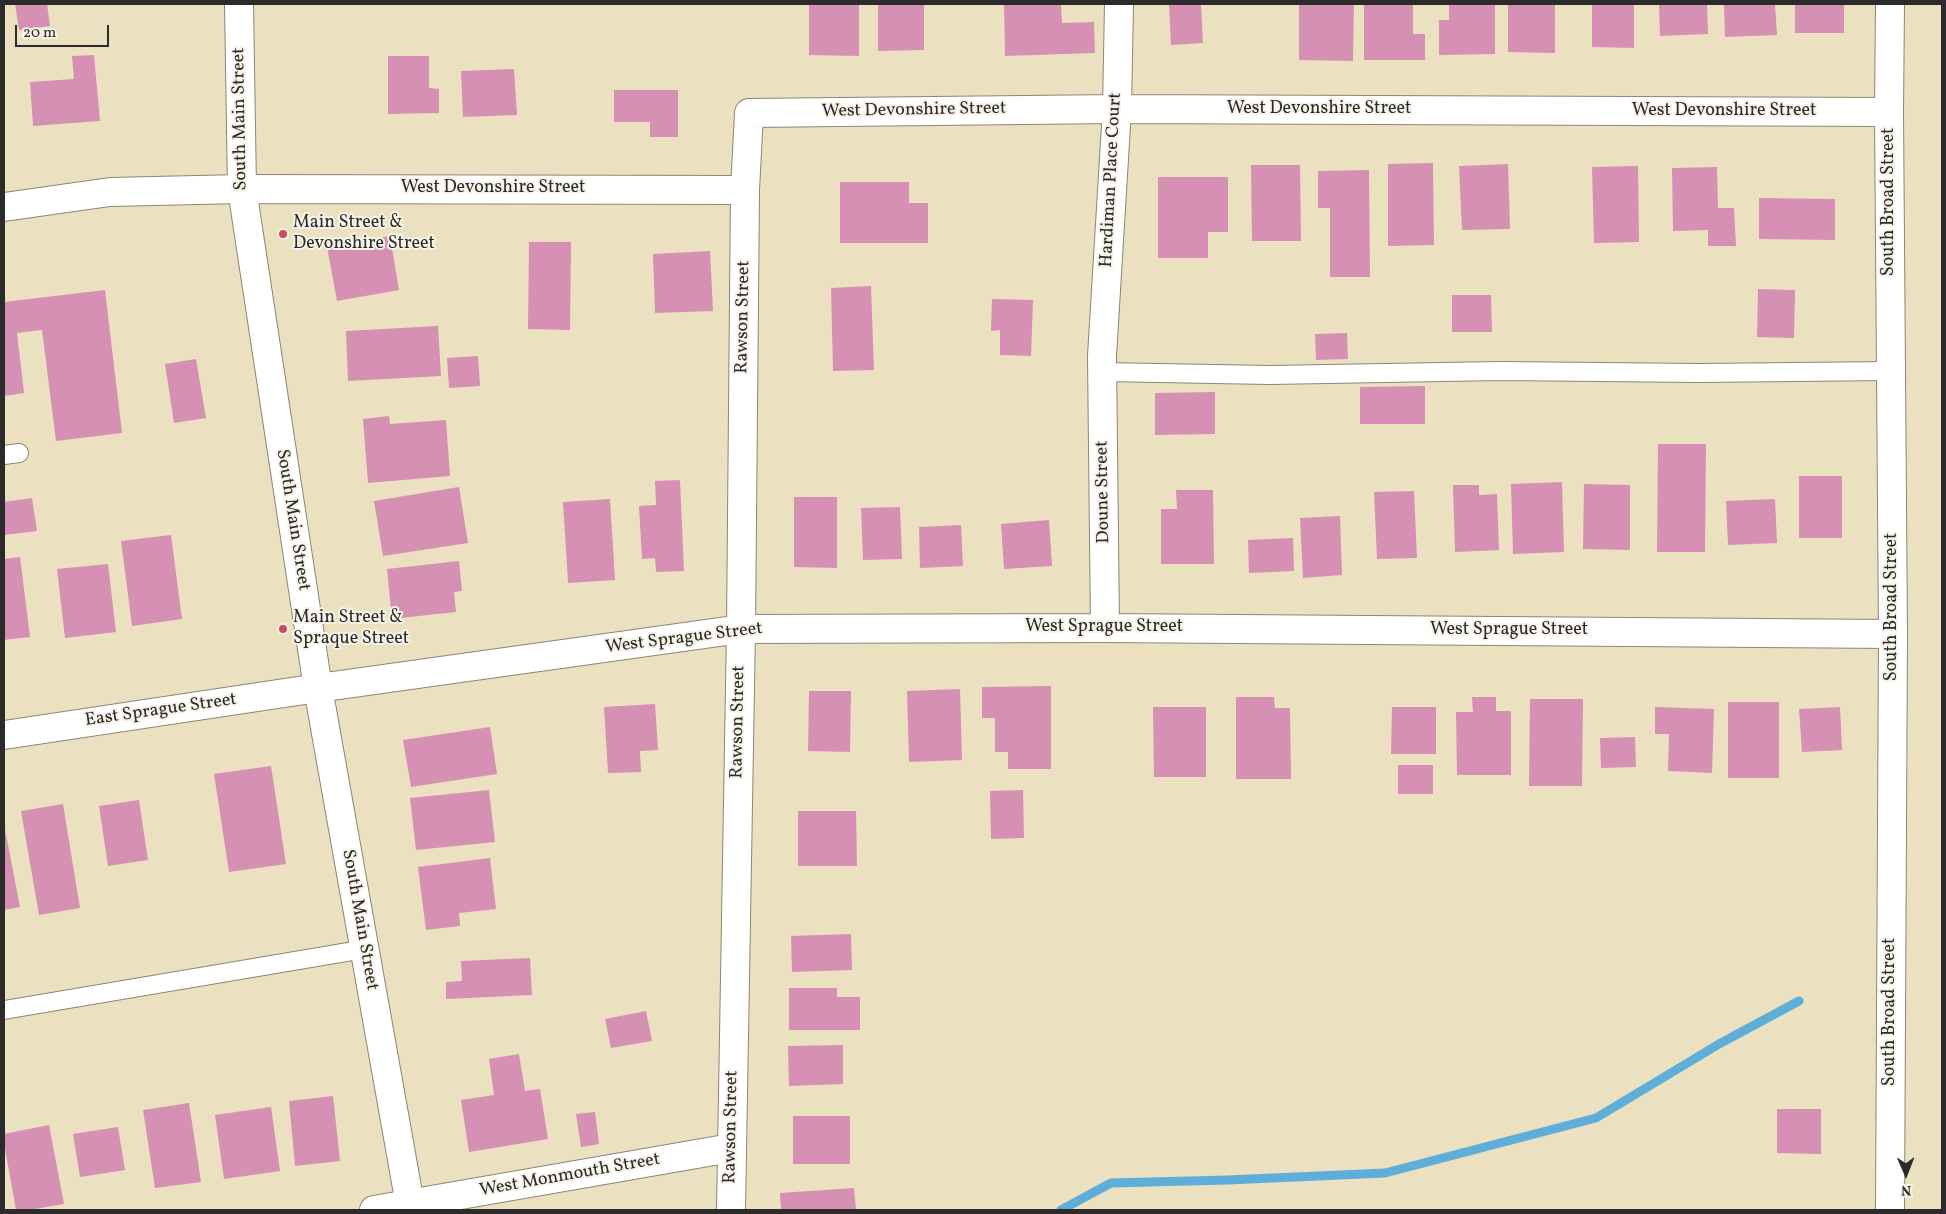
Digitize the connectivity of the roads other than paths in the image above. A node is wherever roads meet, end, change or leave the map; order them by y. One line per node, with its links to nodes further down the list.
1 (239, 4): 7 (street, South Main Street)
2 (1119, 4): 4 (street, Hardiman Place Court)
3 (1890, 4): 5 (street, South Broad Street)
4 (1117, 109): 5 (street, West Devonshire Street); 6 (street, West Devonshire Street); 10 (street, Hardiman Place Court)
5 (1889, 112): 11 (street, South Broad Street)
6 (749, 113): 8 (street, Rawson Street)
7 (242, 189): 8 (street, West Devonshire Street); 9 (street, West Devonshire Street); 15 (street, South Main Street)
8 (745, 190): 13 (street, Rawson Street)
9 (4, 207)
10 (1102, 364): 11 (lane); 12 (street, Doune Street)
11 (1891, 371): 14 (street, South Broad Street)
12 (1105, 628): 13 (street, West Sprague Street); 14 (street, West Sprague Street)
13 (741, 629): 15 (street, West Sprague Street); 19 (street, Rawson Street)
14 (1893, 634): 23 (street, South Broad Street)
15 (318, 688): 16 (street, East Sprague Street); 17 (street, South Main Street)
16 (4, 735)
17 (364, 949): 18 (lane); 20 (street, South Main Street)
18 (4, 1010)
19 (731, 1148): 20 (street, West Monmouth Street); 22 (street, Rawson Street)
20 (410, 1207): 21 (street, West Monmouth Street)
21 (374, 1210)
22 (731, 1210)
23 (1890, 1210)

